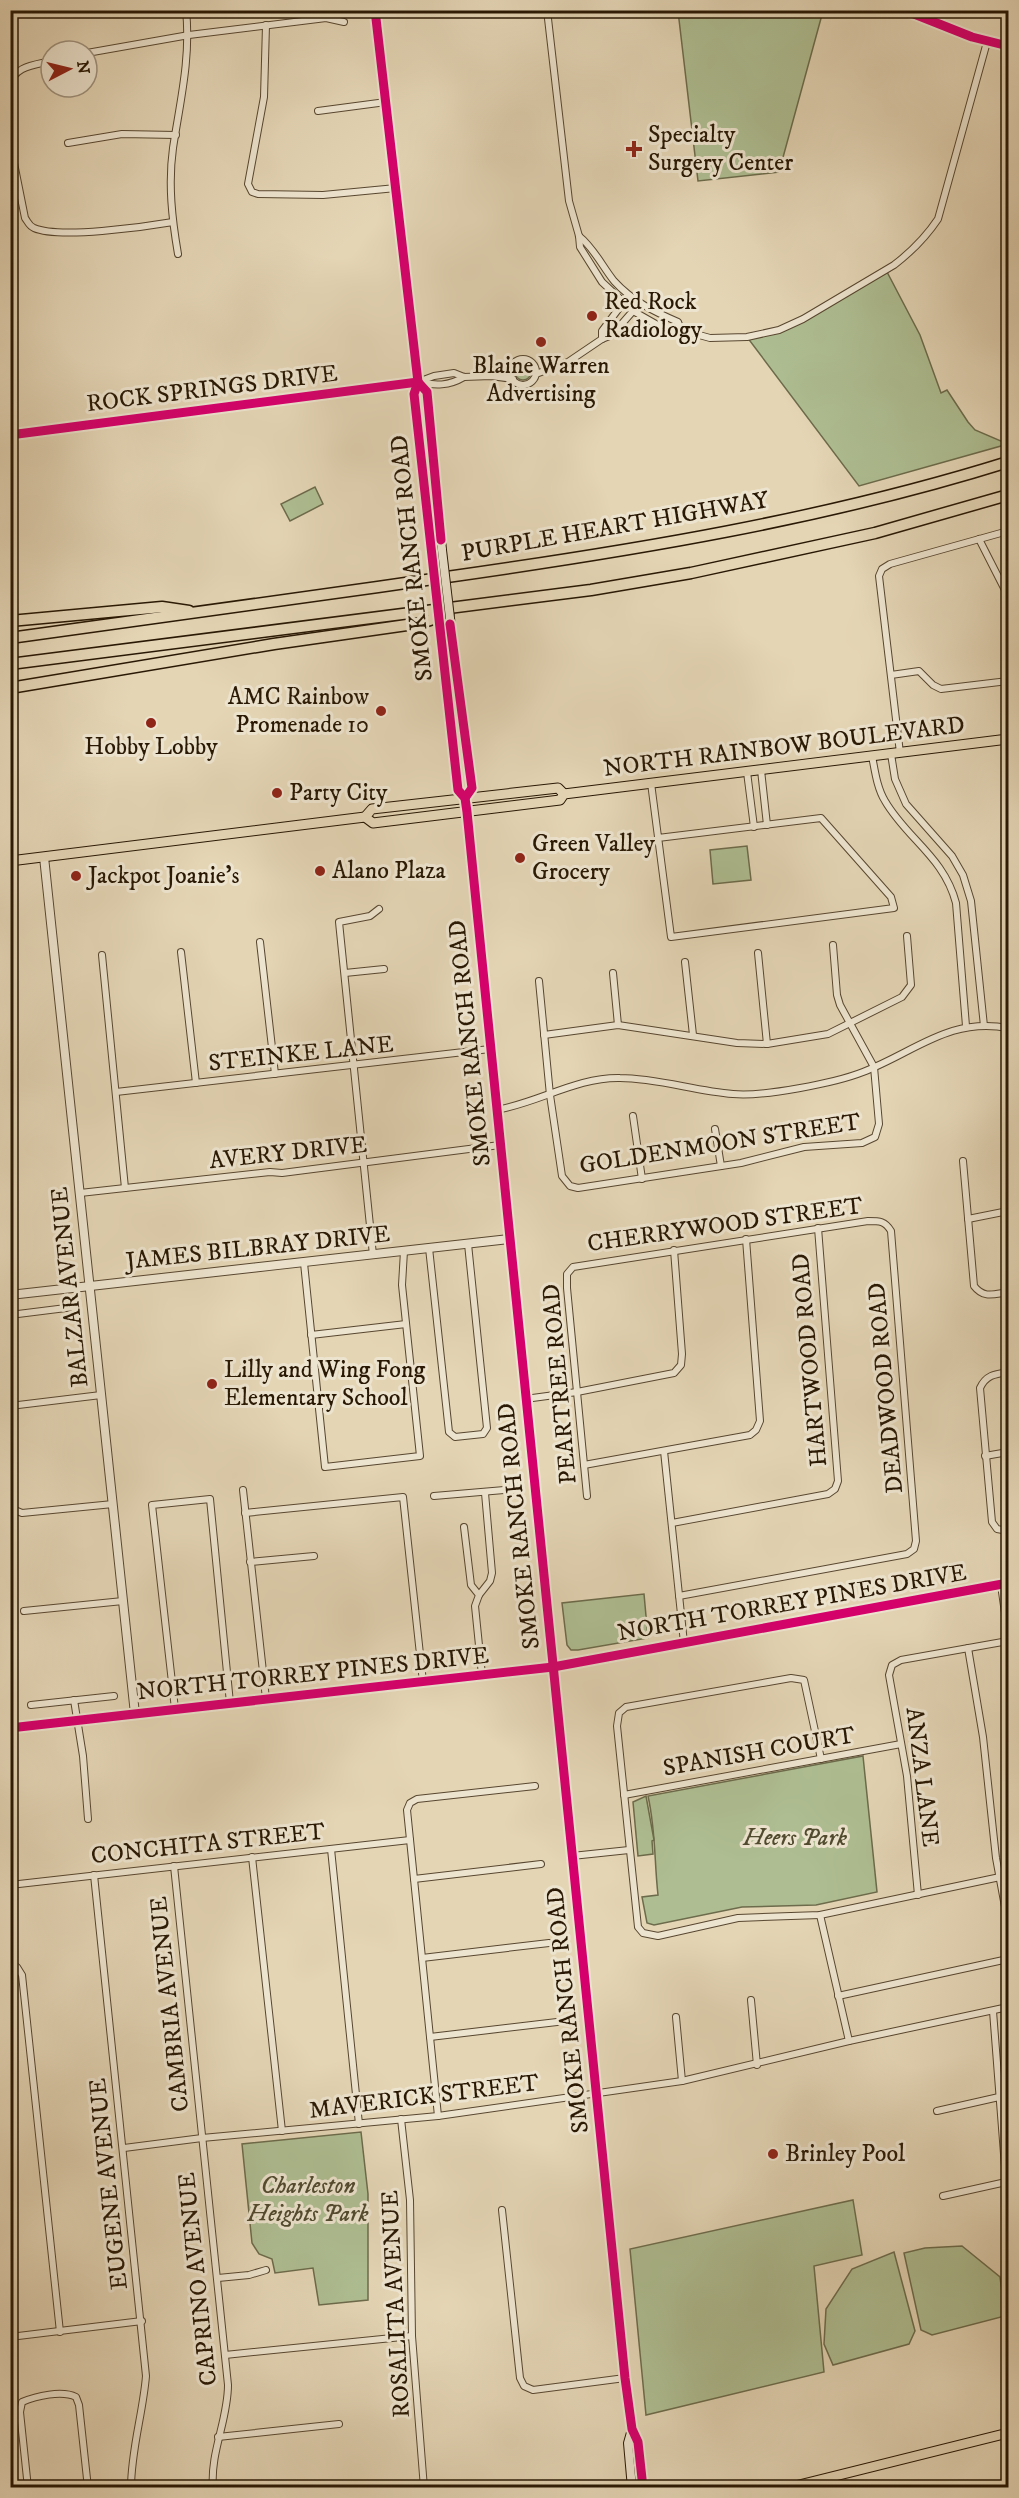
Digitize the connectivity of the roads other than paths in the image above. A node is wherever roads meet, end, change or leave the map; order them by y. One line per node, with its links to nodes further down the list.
1 (186, 10): 7 (street)
2 (375, 10): 14 (main road, SMOKE RANCH ROAD)
3 (547, 10): 20 (street)
4 (904, 10): 8 (main road)
5 (344, 22): 6 (street)
6 (266, 26): 7 (street); 18 (street)
7 (189, 35): 10 (street); 16 (street)
8 (987, 42): 9 (main road); 24 (street)
9 (1008, 46)
10 (99, 51)
11 (39, 64): 12 (street)
12 (10, 86)
13 (10, 99): 19 (street)
14 (386, 102): 15 (street); 18 (main road, SMOKE RANCH ROAD)
15 (318, 111)
16 (176, 135): 17 (street); 19 (street)
17 (68, 143)
18 (396, 188): 32 (main road, SMOKE RANCH ROAD)
19 (173, 222): 21 (street)
20 (579, 236): 22 (street); 24 (street)
21 (178, 254)
22 (623, 303): 23 (street); 25 (street, ROCK SPRINGS DRIVE)
23 (633, 311): 24 (street); 25 (street, ROCK SPRINGS DRIVE)
24 (681, 330)
25 (602, 339): 28 (street, ROCK SPRINGS DRIVE)
26 (535, 366): 27 (street, ROCK SPRINGS DRIVE); 28 (street, ROCK SPRINGS DRIVE); 29 (street)
27 (511, 367): 30 (street, ROCK SPRINGS DRIVE); 31 (street)
28 (550, 367): 29 (street, ROCK SPRINGS DRIVE)
29 (536, 375): 31 (street, ROCK SPRINGS DRIVE)
30 (491, 376): 31 (street, ROCK SPRINGS DRIVE); 32 (street, ROCK SPRINGS DRIVE)
31 (513, 379)
32 (418, 382): 33 (main road, ROCK SPRINGS DRIVE); 38 (main road, SMOKE RANCH ROAD); 38 (main road, SMOKE RANCH ROAD)
33 (10, 435)
34 (1008, 462): 41 (highway, PURPLE HEART HIGHWAY)
35 (1008, 495): 40 (highway)
36 (1008, 531): 37 (street)
37 (979, 538): 39 (street); 45 (street)
38 (437, 551): 55 (main road, SMOKE RANCH ROAD, bridge); 55 (main road, SMOKE RANCH ROAD, bridge)
39 (1008, 597)
40 (471, 606): 44 (highway); 47 (highway)
41 (201, 613): 42 (highway); 43 (highway, PURPLE HEART HIGHWAY)
42 (10, 621)
43 (10, 638)
44 (10, 664)
45 (891, 675): 46 (street); 49 (street)
46 (1008, 681)
47 (10, 688)
48 (1008, 739): 49 (main road, NORTH RAINBOW BOULEVARD)
49 (895, 753): 50 (main road, NORTH RAINBOW BOULEVARD); 78 (street)
50 (872, 756): 51 (main road, NORTH RAINBOW BOULEVARD); 77 (street)
51 (760, 770): 52 (main road, NORTH RAINBOW BOULEVARD); 58 (street)
52 (747, 772): 53 (main road, NORTH RAINBOW BOULEVARD); 59 (street)
53 (651, 783): 54 (main road, NORTH RAINBOW BOULEVARD); 60 (street)
54 (564, 794): 55 (main road, NORTH RAINBOW BOULEVARD); 56 (main road, NORTH RAINBOW BOULEVARD)
55 (465, 798): 56 (main road, SMOKE RANCH ROAD); 57 (main road, NORTH RAINBOW BOULEVARD)
56 (467, 812): 57 (main road, NORTH RAINBOW BOULEVARD); 83 (main road, SMOKE RANCH ROAD)
57 (365, 817): 61 (main road, NORTH RAINBOW BOULEVARD)
58 (767, 825): 59 (street); 60 (street)
59 (754, 826): 60 (street)
60 (658, 838)
61 (44, 857): 62 (main road, NORTH RAINBOW BOULEVARD); 99 (street, BALZAR AVENUE)
62 (10, 861)
63 (379, 909): 72 (street)
64 (907, 936): 75 (street)
65 (260, 942): 86 (street)
66 (832, 945): 75 (street)
67 (181, 952): 87 (street)
68 (759, 953): 82 (street)
69 (102, 955): 88 (street)
70 (685, 962): 81 (street)
71 (384, 969): 72 (street)
72 (345, 973): 84 (street)
73 (613, 973): 76 (street)
74 (539, 981): 80 (street)
75 (850, 1023): 82 (street); 85 (street)
76 (618, 1025): 80 (street); 81 (street)
77 (966, 1026): 78 (street); 85 (street)
78 (984, 1026): 79 (street)
79 (1008, 1028)
80 (544, 1035): 89 (street)
81 (693, 1035): 82 (street)
82 (767, 1044)
83 (490, 1049): 84 (street, STEINKE LANE); 90 (main road, SMOKE RANCH ROAD)
84 (354, 1066): 86 (street, STEINKE LANE); 95 (street)
85 (874, 1067): 89 (street); 96 (street, GOLDENMOON STREET)
86 (275, 1074): 87 (street, STEINKE LANE)
87 (196, 1083): 88 (street, STEINKE LANE)
88 (116, 1092): 98 (street)
89 (550, 1095): 90 (street); 97 (street, GOLDENMOON STREET)
90 (496, 1110): 93 (main road, SMOKE RANCH ROAD)
91 (633, 1116): 97 (street)
92 (715, 1129): 96 (street)
93 (500, 1144): 95 (street, AVERY DRIVE); 104 (main road, SMOKE RANCH ROAD)
94 (963, 1161): 101 (street)
95 (364, 1164): 98 (street, AVERY DRIVE); 110 (street)
96 (721, 1166): 97 (street, GOLDENMOON STREET)
97 (642, 1179)
98 (125, 1188): 99 (street, AVERY DRIVE)
99 (80, 1193): 113 (street, BALZAR AVENUE)
100 (1008, 1211): 101 (street)
101 (968, 1219): 114 (street)
102 (886, 1224): 103 (street, CHERRYWOOD STREET); 144 (street, DEADWOOD ROAD)
103 (818, 1228): 105 (street, CHERRYWOOD STREET); 137 (street, HARTWOOD ROAD)
104 (509, 1239): 106 (street, JAMES BILBRAY DRIVE); 123 (main road, SMOKE RANCH ROAD)
105 (746, 1239): 108 (street, CHERRYWOOD STREET); 125 (street)
106 (468, 1244): 107 (street, JAMES BILBRAY DRIVE); 107 (street)
107 (429, 1248): 109 (street, JAMES BILBRAY DRIVE)
108 (674, 1250): 112 (street, CHERRYWOOD STREET); 121 (street)
109 (404, 1251): 110 (street, JAMES BILBRAY DRIVE); 118 (street)
110 (373, 1255): 111 (street, JAMES BILBRAY DRIVE)
111 (304, 1263): 113 (street, JAMES BILBRAY DRIVE); 119 (street)
112 (570, 1270): 121 (street, PEARTREE ROAD)
113 (90, 1286): 115 (street, JAMES BILBRAY DRIVE); 122 (street, BALZAR AVENUE)
114 (1008, 1292)
115 (10, 1295)
116 (74, 1307): 117 (street)
117 (10, 1315)
118 (406, 1324): 119 (street); 119 (street)
119 (311, 1335)
120 (1008, 1372): 127 (street)
121 (577, 1392): 123 (street); 128 (street, PEARTREE ROAD)
122 (101, 1395): 124 (street); 134 (street, BALZAR AVENUE)
123 (525, 1399): 151 (main road, SMOKE RANCH ROAD)
124 (10, 1406)
125 (664, 1450): 128 (street); 137 (street)
126 (1008, 1452): 127 (street)
127 (985, 1456): 139 (street)
128 (584, 1466): 133 (street, PEARTREE ROAD)
129 (517, 1489): 131 (street)
130 (243, 1490): 136 (street)
131 (485, 1493): 132 (street); 143 (street)
132 (434, 1496)
133 (587, 1496)
134 (113, 1504): 135 (street); 145 (street, BALZAR AVENUE)
135 (10, 1508)
136 (245, 1513): 141 (street); 153 (street)
137 (672, 1523): 144 (street)
138 (464, 1527): 143 (street)
139 (1008, 1531)
140 (314, 1556): 141 (street)
141 (250, 1562): 155 (street)
142 (1005, 1584): 147 (street); 149 (main road, NORTH TORREY PINES DRIVE)
143 (479, 1595): 152 (street)
144 (680, 1596): 149 (street)
145 (123, 1601): 146 (street); 160 (street, BALZAR AVENUE)
146 (24, 1611)
147 (1008, 1634)
148 (1008, 1641): 150 (street)
149 (684, 1643): 151 (main road, NORTH TORREY PINES DRIVE)
150 (968, 1648): 163 (street, ANZA LANE); 176 (street)
151 (553, 1667): 152 (main road, NORTH TORREY PINES DRIVE); 171 (main road, SMOKE RANCH ROAD)
152 (482, 1675): 153 (main road, NORTH TORREY PINES DRIVE)
153 (423, 1682): 155 (main road, NORTH TORREY PINES DRIVE)
154 (114, 1696): 156 (street)
155 (266, 1699): 157 (main road, NORTH TORREY PINES DRIVE)
156 (74, 1700): 158 (street); 161 (street)
157 (230, 1703): 159 (main road, NORTH TORREY PINES DRIVE); 159 (street)
158 (31, 1705)
159 (175, 1709): 160 (main road, NORTH TORREY PINES DRIVE)
160 (135, 1714): 161 (main road, NORTH TORREY PINES DRIVE)
161 (77, 1720): 162 (main road, NORTH TORREY PINES DRIVE); 167 (street)
162 (10, 1728)
163 (901, 1744): 164 (street, SPANISH COURT); 179 (street, ANZA LANE)
164 (821, 1759): 166 (street, SPANISH COURT); 166 (street)
165 (536, 1786): 168 (street)
166 (624, 1795): 170 (street)
167 (88, 1819)
168 (410, 1840): 169 (street, CONCHITA STREET); 177 (street)
169 (331, 1849): 172 (street, CONCHITA STREET); 201 (street)
170 (629, 1850): 171 (street); 180 (street)
171 (572, 1856): 196 (main road, SMOKE RANCH ROAD)
172 (252, 1857): 174 (street, CONCHITA STREET); 202 (street)
173 (541, 1864): 177 (street)
174 (174, 1866): 175 (street, CONCHITA STREET); 203 (street, CAMBRIA AVENUE)
175 (94, 1875): 178 (street, CONCHITA STREET); 204 (street, EUGENE AVENUE)
176 (1000, 1877): 179 (street); 181 (street)
177 (414, 1879): 183 (street)
178 (10, 1885)
179 (918, 1895): 180 (street)
180 (820, 1915): 186 (street)
181 (1008, 1923)
182 (549, 1943): 183 (street)
183 (422, 1958): 192 (street)
184 (1008, 1959): 186 (street)
185 (14, 1966): 212 (street)
186 (838, 1996): 193 (street)
187 (751, 2000): 194 (street)
188 (1008, 2007): 189 (street, MAVERICK STREET)
189 (993, 2011): 193 (street, MAVERICK STREET); 197 (street)
190 (676, 2017): 195 (street)
191 (557, 2022): 192 (street)
192 (430, 2037): 199 (street)
193 (849, 2041): 194 (street, MAVERICK STREET)
194 (757, 2065): 195 (street, MAVERICK STREET)
195 (682, 2081): 196 (street, MAVERICK STREET)
196 (596, 2094): 199 (street, MAVERICK STREET); 216 (main road, SMOKE RANCH ROAD)
197 (999, 2097): 198 (street); 205 (street)
198 (937, 2111)
199 (438, 2116): 200 (street, MAVERICK STREET)
200 (401, 2119): 201 (street, MAVERICK STREET); 213 (street, ROSALITA AVENUE)
201 (359, 2124): 202 (street, MAVERICK STREET)
202 (282, 2131): 203 (street, MAVERICK STREET)
203 (202, 2138): 204 (street, MAVERICK STREET); 210 (street, CAPRINO AVENUE)
204 (124, 2148): 211 (street, EUGENE AVENUE)
205 (1006, 2182): 206 (street); 207 (street)
206 (943, 2196)
207 (1008, 2206)
208 (502, 2210): 216 (street)
209 (266, 2270): 210 (street)
210 (218, 2278): 215 (street, CAPRINO AVENUE)
211 (142, 2321): 212 (street); 224 (street, EUGENE AVENUE)
212 (60, 2332): 214 (street)
213 (412, 2336): 215 (street); 226 (street, ROSALITA AVENUE)
214 (10, 2337)
215 (225, 2355): 220 (street, CAPRINO AVENUE)
216 (625, 2378): 218 (main road, SMOKE RANCH ROAD)
217 (339, 2424): 220 (street)
218 (632, 2429): 227 (main road, SMOKE RANCH ROAD); 228 (main road, SMOKE RANCH ROAD)
219 (1008, 2433): 221 (main road)
220 (218, 2437): 225 (street, CAPRINO AVENUE)
221 (801, 2486): 229 (main road)
222 (28, 2487): 223 (street)
223 (88, 2487)
224 (131, 2487)
225 (213, 2487)
226 (424, 2487)
227 (632, 2487)
228 (643, 2487)
229 (787, 2487)

